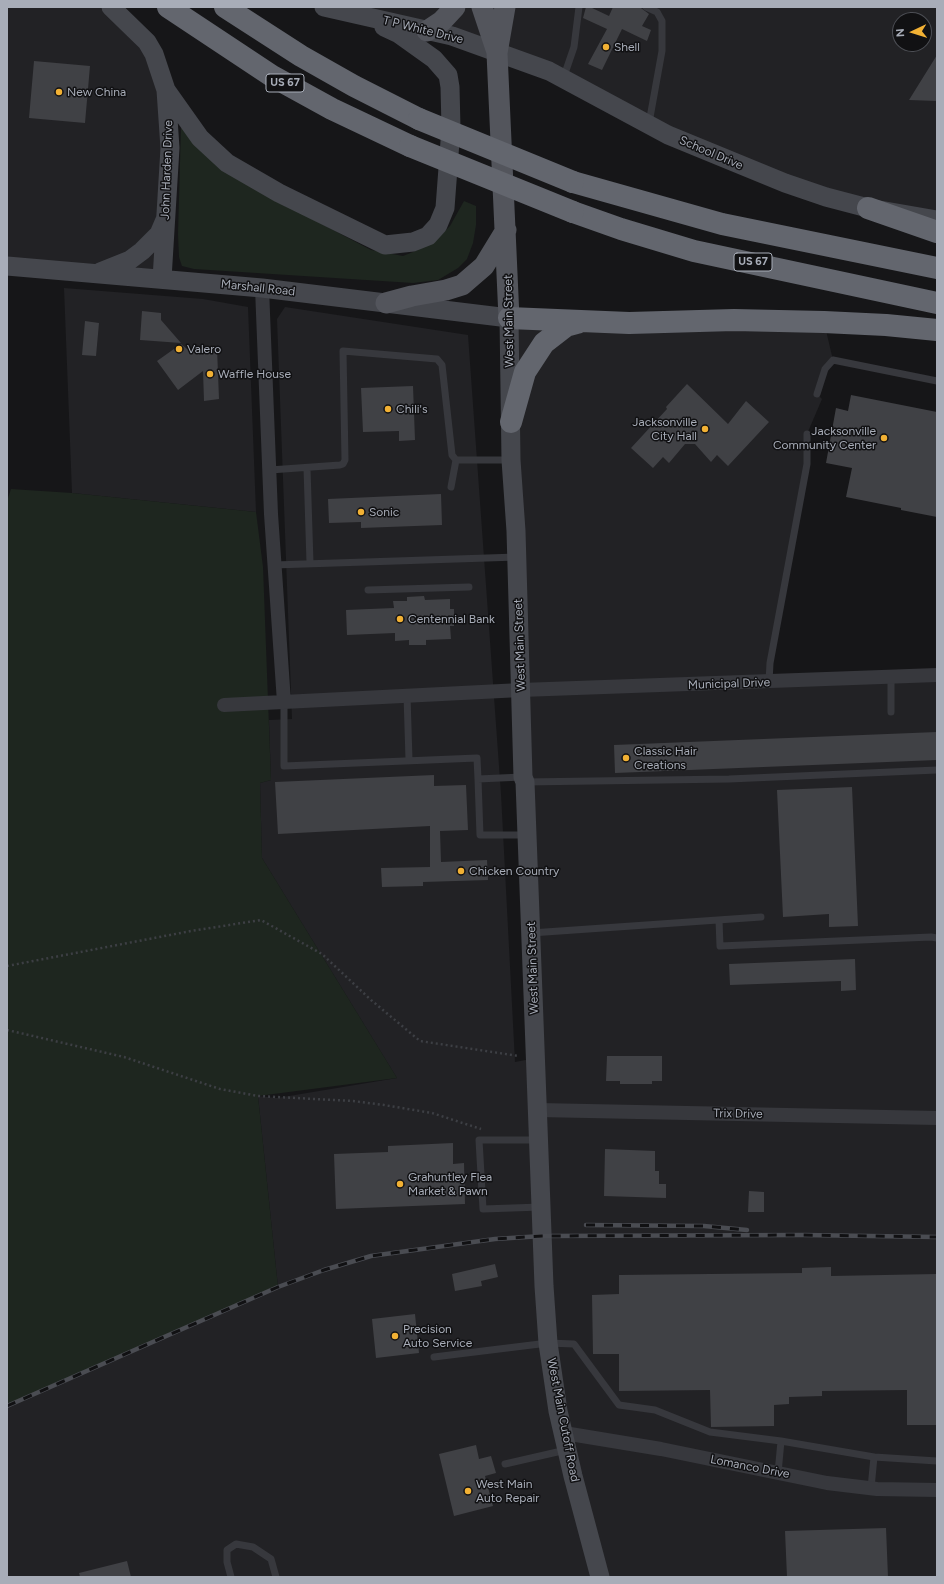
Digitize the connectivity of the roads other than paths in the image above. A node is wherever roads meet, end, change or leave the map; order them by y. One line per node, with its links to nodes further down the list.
1 (112, 7): 14 (main road, John Harden Drive)
2 (168, 7): 27 (highway, US 67, bridge)
3 (225, 7): 22 (highway, US 67, bridge)
4 (320, 7): 14 (main road)
5 (324, 7): 11 (main road, T P White Drive)
6 (455, 7): 11 (main road)
7 (482, 7): 12 (main road)
8 (504, 7): 12 (main road)
9 (579, 7): 13 (lane)
10 (646, 7): 15 (lane)
11 (427, 31): 12 (main road, T P White Drive)
12 (497, 53): 13 (main road, School Drive); 19 (main road, West Main Street)
13 (563, 79): 15 (main road, School Drive)
14 (166, 90): 17 (main road, John Harden Drive)
15 (649, 124): 16 (main road, School Drive)
16 (868, 208): 18 (main road, School Drive); 20 (highway)
17 (166, 218): 23 (main road); 24 (main road, John Harden Drive)
18 (937, 220)
19 (506, 230): 26 (main road); 28 (main road, West Main Street)
20 (937, 232)
21 (7, 266): 23 (main road, Marshall Road)
22 (937, 268)
23 (98, 273): 24 (main road, Marshall Road)
24 (162, 279): 25 (main road, Marshall Road)
25 (262, 288): 26 (main road, Marshall Road); 38 (street)
26 (386, 303): 28 (main road, Marshall Road)
27 (937, 303)
28 (509, 318): 29 (highway); 33 (main road, West Main Street)
29 (581, 322): 30 (highway); 33 (highway)
30 (937, 330)
31 (937, 381): 32 (lane)
32 (817, 394)
33 (511, 422): 36 (main road, West Main Street)
34 (807, 434): 47 (lane)
35 (456, 460): 36 (lane); 37 (lane); 39 (lane)
36 (512, 460): 40 (main road, West Main Street)
37 (307, 468): 38 (lane); 41 (lane)
38 (270, 470): 42 (street)
39 (451, 487)
40 (517, 557): 41 (lane); 48 (main road, West Main Street)
41 (310, 562): 42 (lane)
42 (274, 565): 50 (street)
43 (468, 586): 44 (lane)
44 (368, 590)
45 (937, 675): 46 (street, Municipal Drive)
46 (891, 678): 47 (street, Municipal Drive); 52 (lane)
47 (769, 682): 48 (street, Municipal Drive)
48 (521, 690): 49 (street, Municipal Drive); 56 (main road, West Main Street)
49 (407, 695): 50 (street, Municipal Drive); 53 (lane)
50 (284, 702): 51 (street, Municipal Drive); 53 (lane)
51 (224, 706)
52 (891, 712)
53 (409, 760): 55 (lane)
54 (937, 770): 56 (lane)
55 (478, 779): 56 (lane); 57 (lane)
56 (524, 779): 57 (main road, West Main Street)
57 (527, 835): 60 (main road, West Main Street)
58 (761, 917): 59 (lane)
59 (719, 920): 60 (lane); 61 (lane)
60 (531, 933): 62 (main road, West Main Street)
61 (937, 938)
62 (538, 1110): 63 (street, Trix Drive); 64 (main road, West Main Street)
63 (937, 1118)
64 (539, 1140): 65 (main road, West Main Street); 65 (lane)
65 (541, 1207): 66 (main road, West Main Street)
66 (542, 1236): 67 (main road, West Main Cutoff Road)
67 (548, 1343): 68 (lane); 69 (main road, West Main Cutoff Road); 70 (lane)
68 (434, 1357)
69 (566, 1441): 73 (lane); 74 (street, Lomanco Drive); 79 (main road, West Main Cutoff Road)
70 (781, 1441): 71 (lane); 74 (lane)
71 (874, 1456): 72 (lane); 75 (lane)
72 (937, 1461)
73 (505, 1464)
74 (778, 1473): 75 (street, Lomanco Drive)
75 (871, 1488): 76 (street, Lomanco Drive)
76 (937, 1490)
77 (231, 1577): 78 (lane)
78 (276, 1577)
79 (600, 1577)

